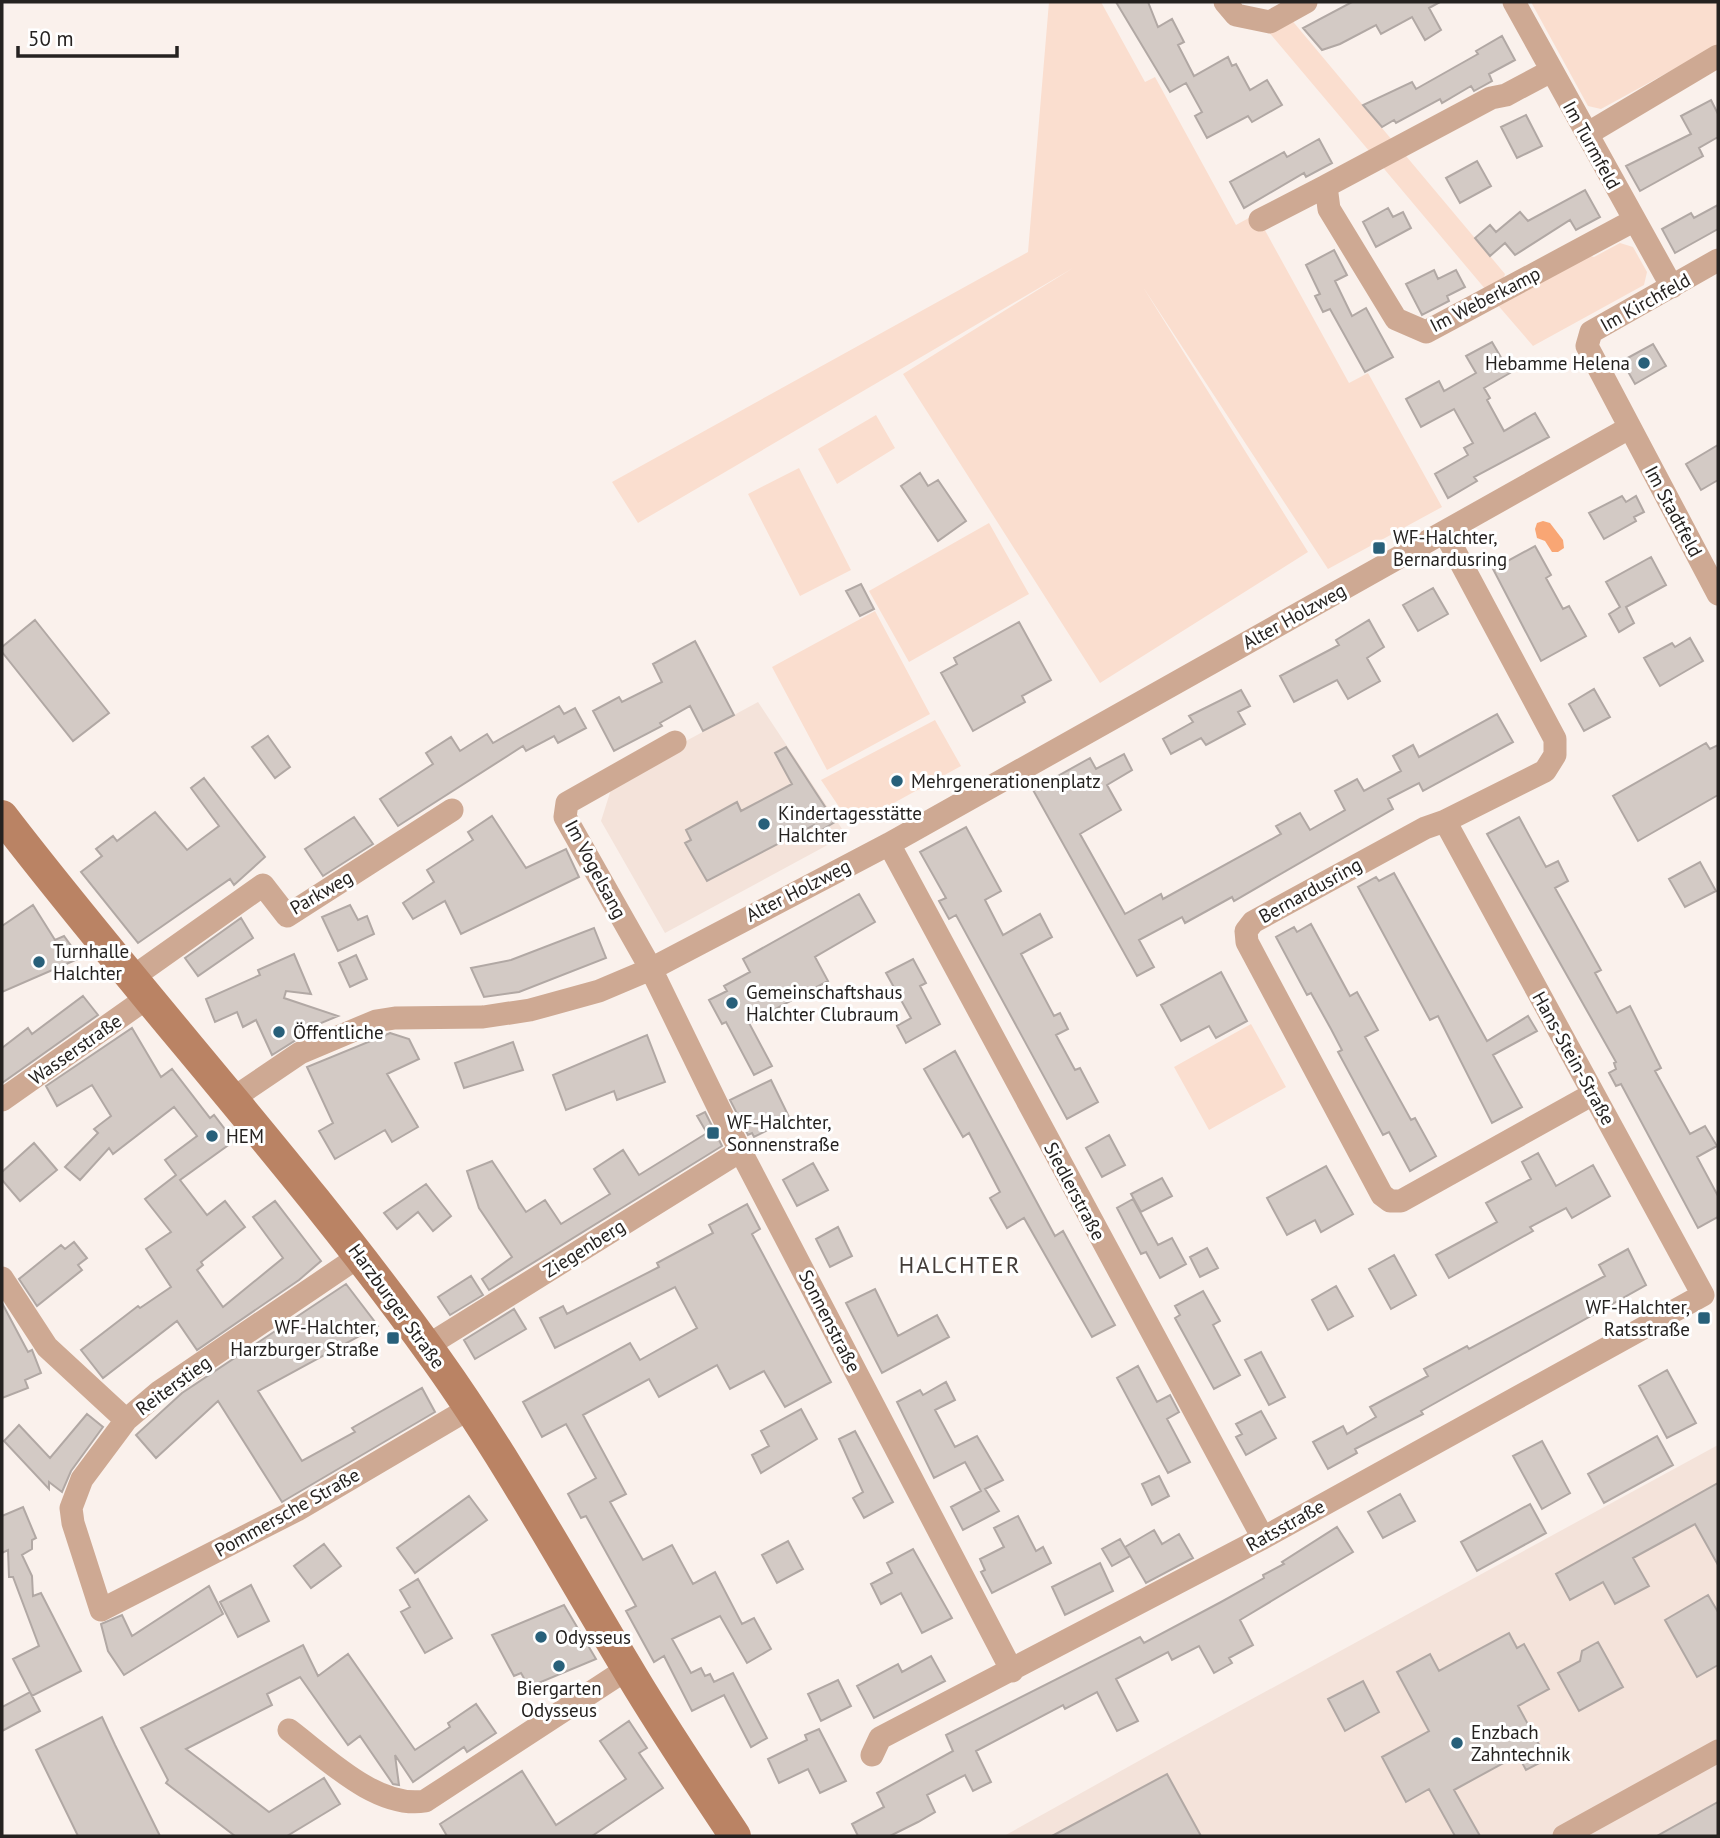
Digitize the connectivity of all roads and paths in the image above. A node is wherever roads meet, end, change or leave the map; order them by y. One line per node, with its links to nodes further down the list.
1 (1225, 2): 2 (street)
2 (1306, 2)
3 (1514, 2): 5 (street, Im Turmfeld)
4 (1718, 56): 6 (street)
5 (1551, 71): 6 (street, Im Turmfeld); 7 (street)
6 (1587, 134): 9 (street, Im Turmfeld)
7 (1326, 186): 8 (street); 9 (street, Im Weberkamp)
8 (1260, 220)
9 (1633, 221): 11 (street, Im Turmfeld)
10 (1718, 260): 11 (street, Im Kirchfeld)
11 (1672, 287): 12 (street, Im Kirchfeld)
12 (1629, 428): 13 (street, Alter Holzweg); 14 (street, Im Stadtfeld)
13 (1445, 533): 18 (street, Bernardusring); 19 (street, Alter Holzweg)
14 (1718, 594)
15 (675, 742): 20 (street, Im Vogelsang)
16 (452, 810): 21 (street, Parkweg)
17 (2, 816): 21 (main road, Harzburger Straße)
18 (1445, 821): 22 (street, Hans-Stein-Straße); 22 (street, Bernardusring)
19 (889, 844): 20 (street, Alter Holzweg); 32 (street, Siedlerstraße)
20 (650, 969): 23 (street, Alter Holzweg); 25 (street, Sonnenstraße)
21 (140, 987): 23 (main road, Harzburger Straße); 24 (street, Wasserstraße)
22 (1593, 1094): 28 (street, Hans-Stein-Straße)
23 (232, 1099): 26 (main road, Harzburger Straße)
24 (2, 1100)
25 (742, 1150): 29 (street, Ziegenberg); 35 (street, Sonnenstraße)
26 (361, 1255): 29 (main road, Harzburger Straße); 31 (street, Reiterstieg)
27 (2, 1278): 31 (street)
28 (1703, 1295): 32 (street, Ratsstraße)
29 (427, 1346): 30 (main road, Harzburger Straße)
30 (470, 1408): 33 (street, Pommersche Straße); 34 (main road, Harzburger Straße)
31 (126, 1420): 33 (street, Reiterstieg)
32 (1263, 1538): 35 (street, Ratsstraße)
33 (101, 1610)
34 (627, 1669): 36 (street); 39 (main road, Harzburger Straße)
35 (1012, 1671): 38 (street, Ratsstraße)
36 (289, 1730)
37 (1718, 1751): 40 (street)
38 (872, 1755)
39 (735, 1836)
40 (1564, 1836)

